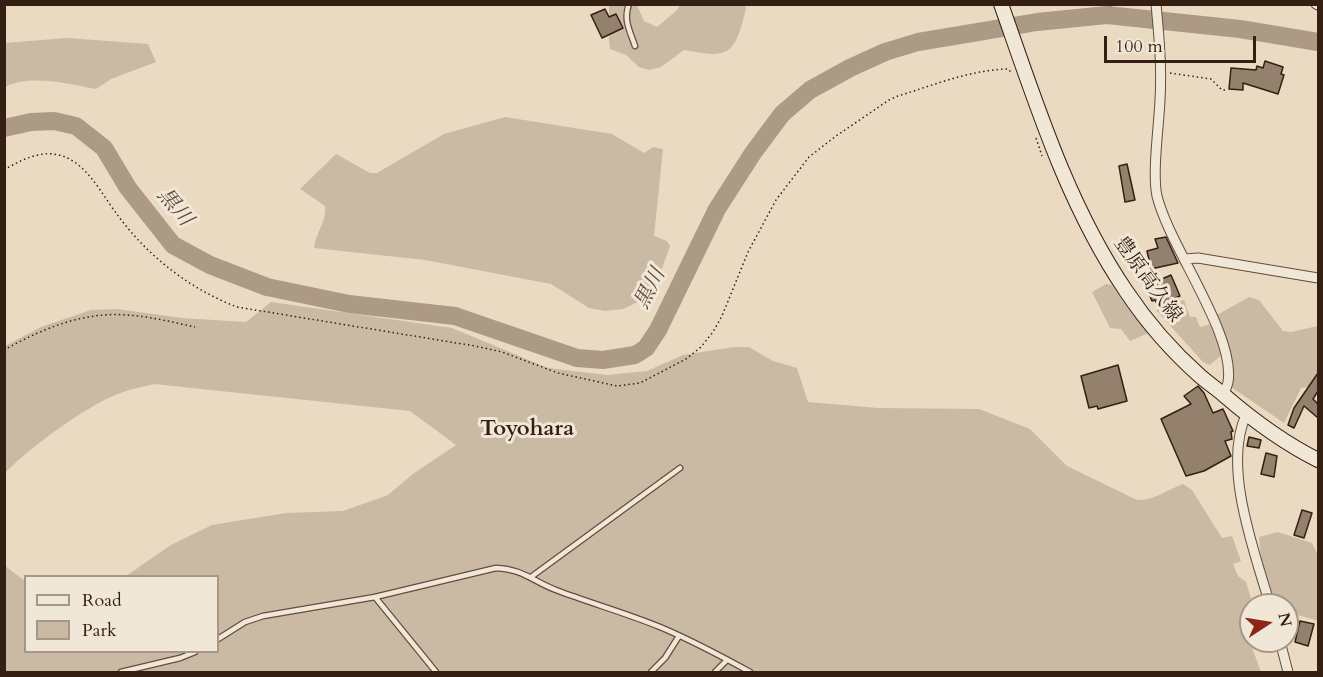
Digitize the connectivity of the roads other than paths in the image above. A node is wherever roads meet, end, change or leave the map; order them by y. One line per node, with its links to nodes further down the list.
1 (629, 4): 4 (lane)
2 (1001, 4): 7 (main road, 豊原高久線)
3 (1156, 4): 5 (street)
4 (635, 46)
5 (1184, 259): 6 (street); 7 (street)
6 (1318, 278)
7 (1224, 395): 8 (main road, 豊原高久線)
8 (1246, 415): 9 (main road, 豊原高久線); 12 (street)
9 (1318, 460)
10 (680, 468): 11 (lane)
11 (531, 577): 13 (lane); 14 (lane)
12 (1267, 593)
13 (375, 597): 15 (lane); 20 (lane)
14 (678, 636): 18 (lane); 21 (lane)
15 (219, 638)
16 (191, 653): 19 (lane)
17 (1283, 653): 24 (street)
18 (727, 660): 22 (lane); 23 (lane)
19 (121, 672)
20 (436, 672)
21 (651, 672)
22 (715, 672)
23 (750, 672)
24 (1288, 672)

